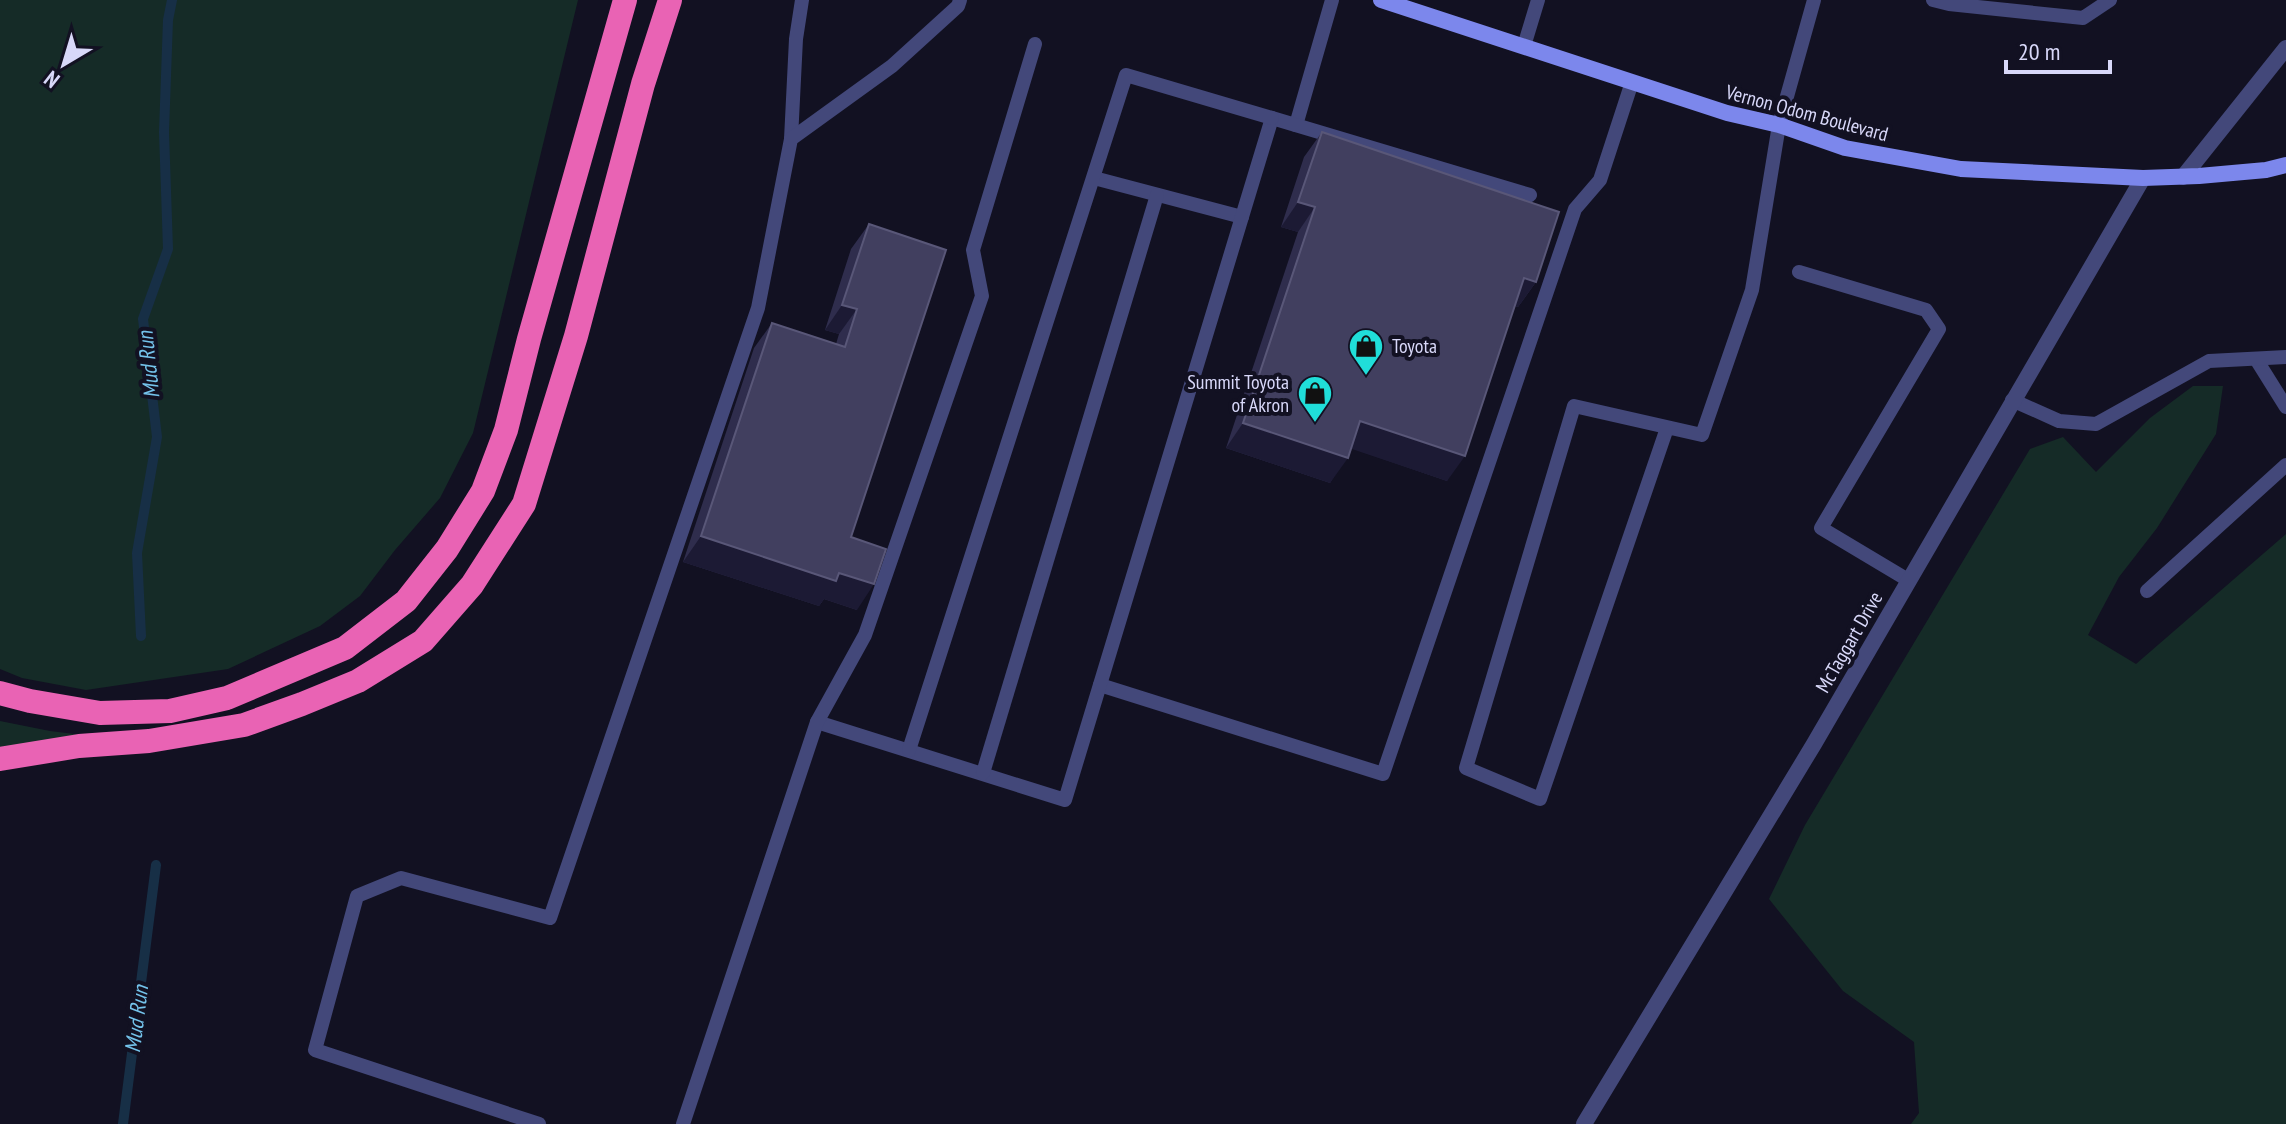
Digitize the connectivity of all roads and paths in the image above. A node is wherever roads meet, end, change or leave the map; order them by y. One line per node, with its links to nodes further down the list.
1 (625, 0): 37 (highway)
2 (670, 0): 40 (highway)
3 (802, 0): 19 (lane)
4 (942, 0): 11 (lane)
5 (1332, 0): 17 (lane)
6 (1381, 0): 13 (main road, Vernon Odom Boulevard)
7 (1538, 0): 13 (lane)
8 (1814, 0): 18 (lane)
9 (1933, 0): 10 (lane)
10 (2110, 0)
11 (959, 3): 19 (lane)
12 (1035, 44): 38 (lane)
13 (1524, 46): 15 (main road, Vernon Odom Boulevard)
14 (2286, 48): 21 (street)
15 (1632, 82): 18 (main road, Vernon Odom Boulevard); 36 (lane)
16 (1272, 118): 17 (lane); 22 (lane); 26 (lane)
17 (1296, 125): 25 (lane)
18 (1779, 125): 23 (main road, Vernon Odom Boulevard); 32 (lane)
19 (791, 139): 42 (lane)
20 (2286, 165): 21 (main road, Vernon Odom Boulevard)
21 (2183, 177): 23 (main road, Vernon Odom Boulevard)
22 (1094, 178): 24 (lane); 39 (lane)
23 (2143, 178): 30 (street, McTaggart Drive)
24 (1157, 195): 26 (lane); 41 (lane)
25 (1530, 195)
26 (1242, 217): 36 (lane)
27 (1799, 272): 34 (lane)
28 (2286, 357): 29 (lane)
29 (2256, 359): 30 (lane); 31 (lane)
30 (2012, 400): 34 (street, McTaggart Drive)
31 (2286, 407)
32 (1667, 428): 32 (lane)
33 (2286, 465): 35 (lane)
34 (1908, 580): 44 (street, McTaggart Drive)
35 (2147, 591)
36 (1100, 685): 41 (lane)
37 (0, 693)
38 (817, 722): 39 (lane); 43 (lane)
39 (909, 750): 41 (lane)
40 (0, 759)
41 (983, 773)
42 (539, 1124)
43 (683, 1124)
44 (1584, 1124)

